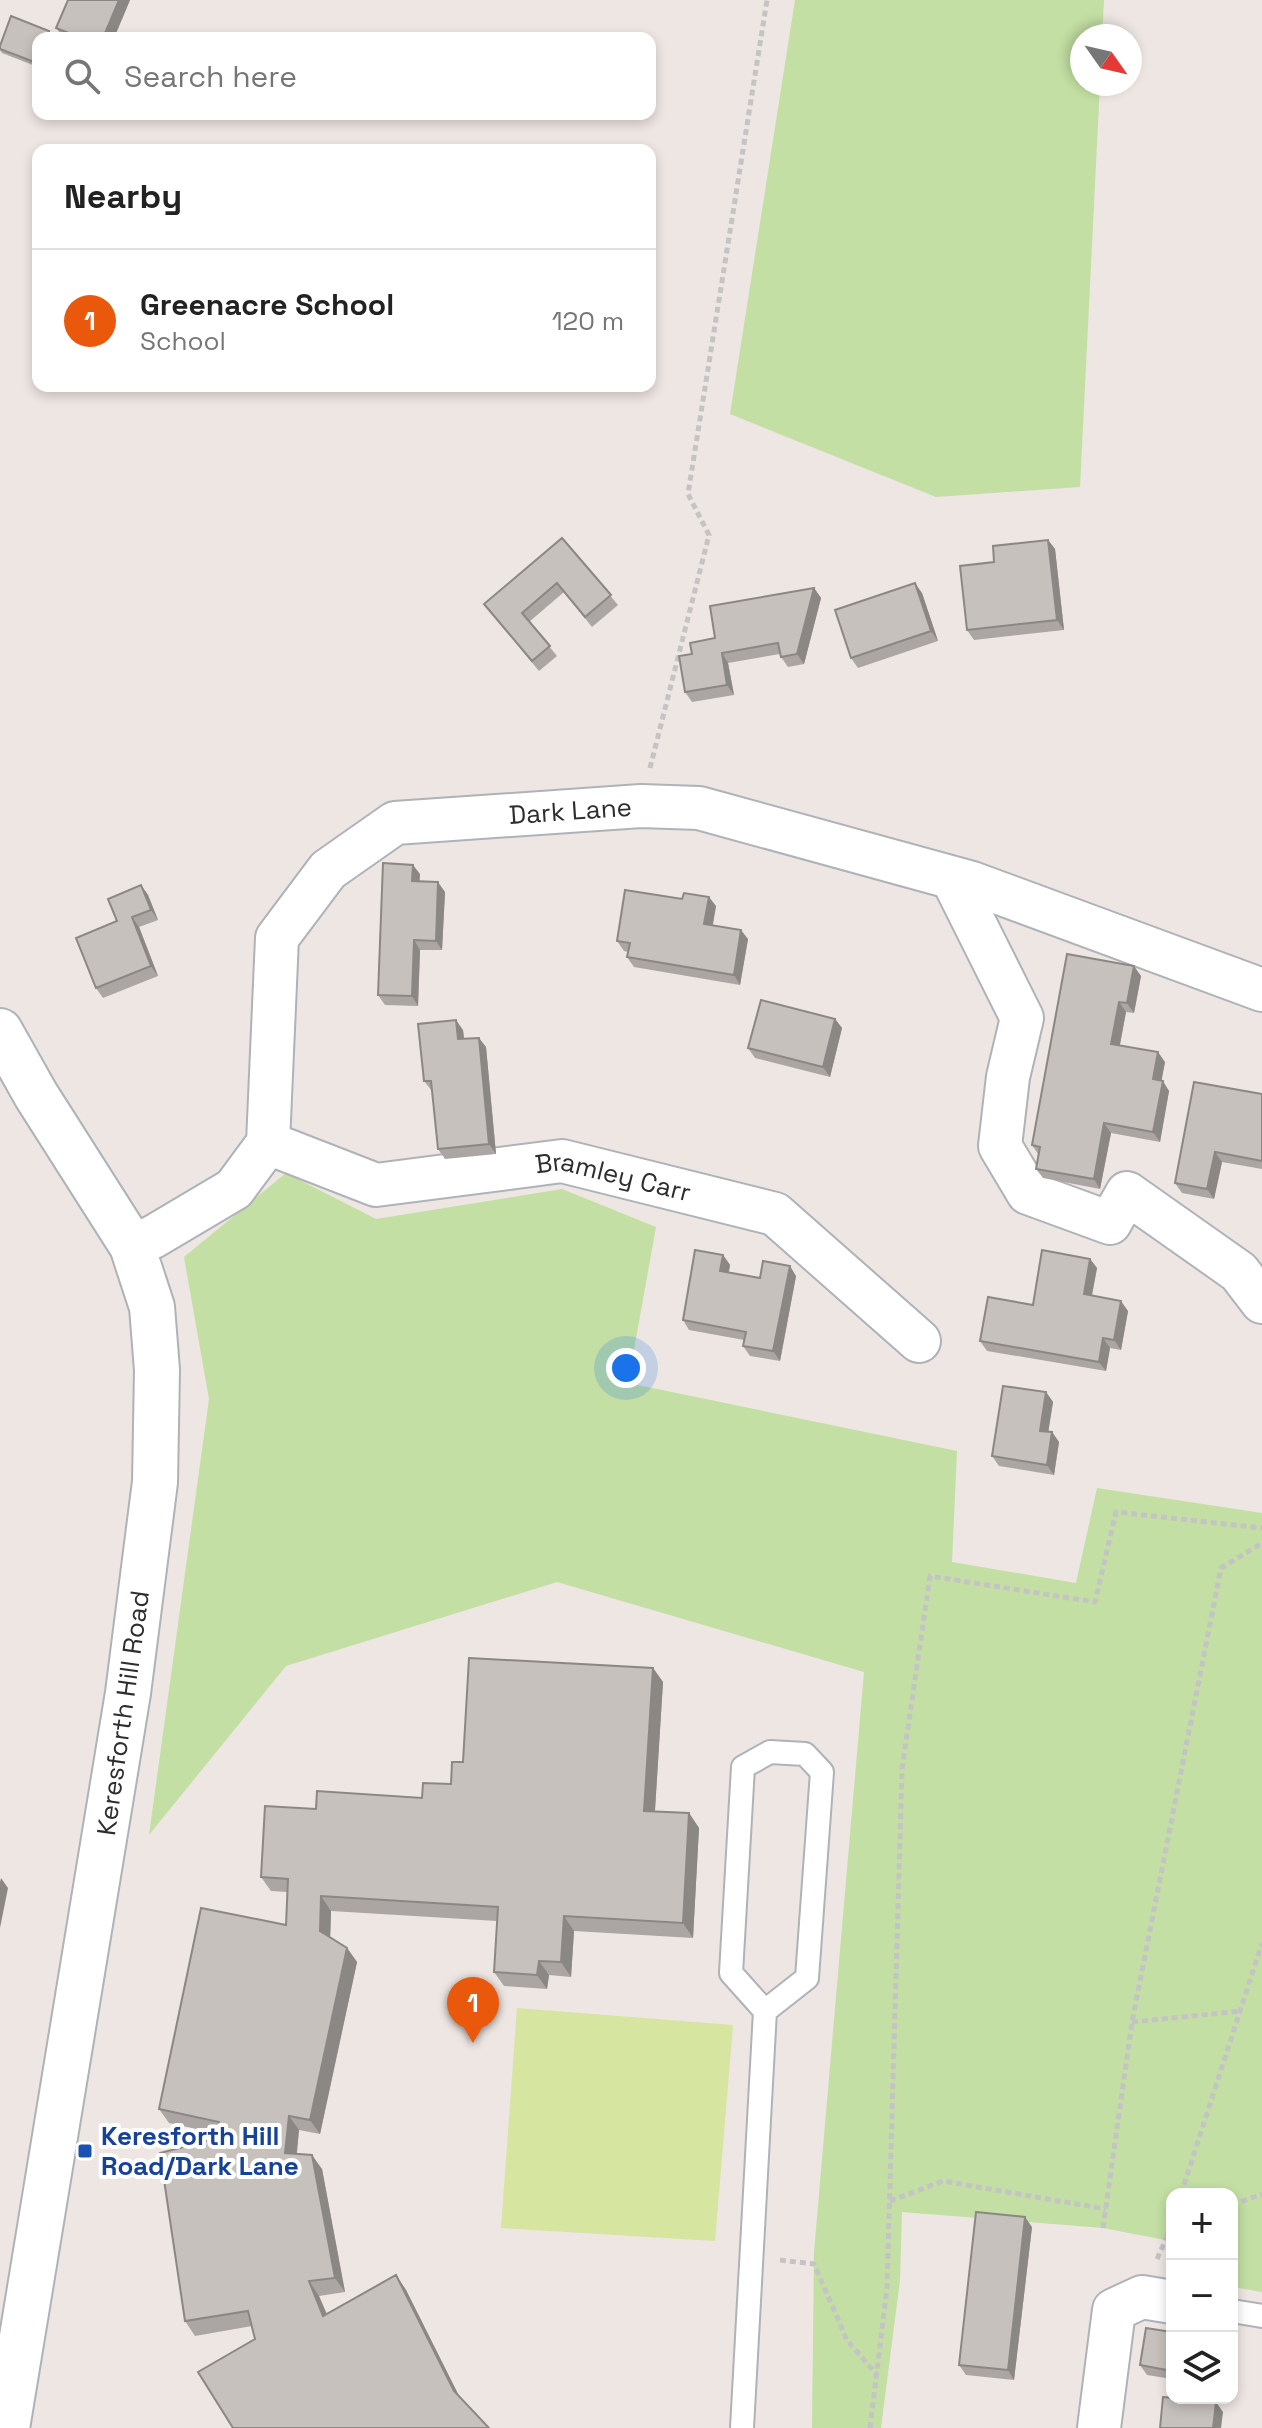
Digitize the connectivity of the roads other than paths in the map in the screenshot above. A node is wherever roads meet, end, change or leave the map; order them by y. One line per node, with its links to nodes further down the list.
1 (952, 878): 2 (street, Dark Lane); 4 (street, Dark Lane); 6 (street)
2 (1262, 990)
3 (0, 1031): 5 (main road, Keresforth Hill Road)
4 (268, 1143): 5 (street); 7 (street, Bramley Carr)
5 (132, 1246): 12 (main road, Keresforth Hill Road)
6 (1262, 1302)
7 (919, 1341)
8 (765, 2011): 8 (lane); 13 (lane)
9 (1166, 2301): 14 (street)
10 (1238, 2312): 11 (lane)
11 (1262, 2316)
12 (7, 2428)
13 (742, 2428)
14 (1099, 2428)

